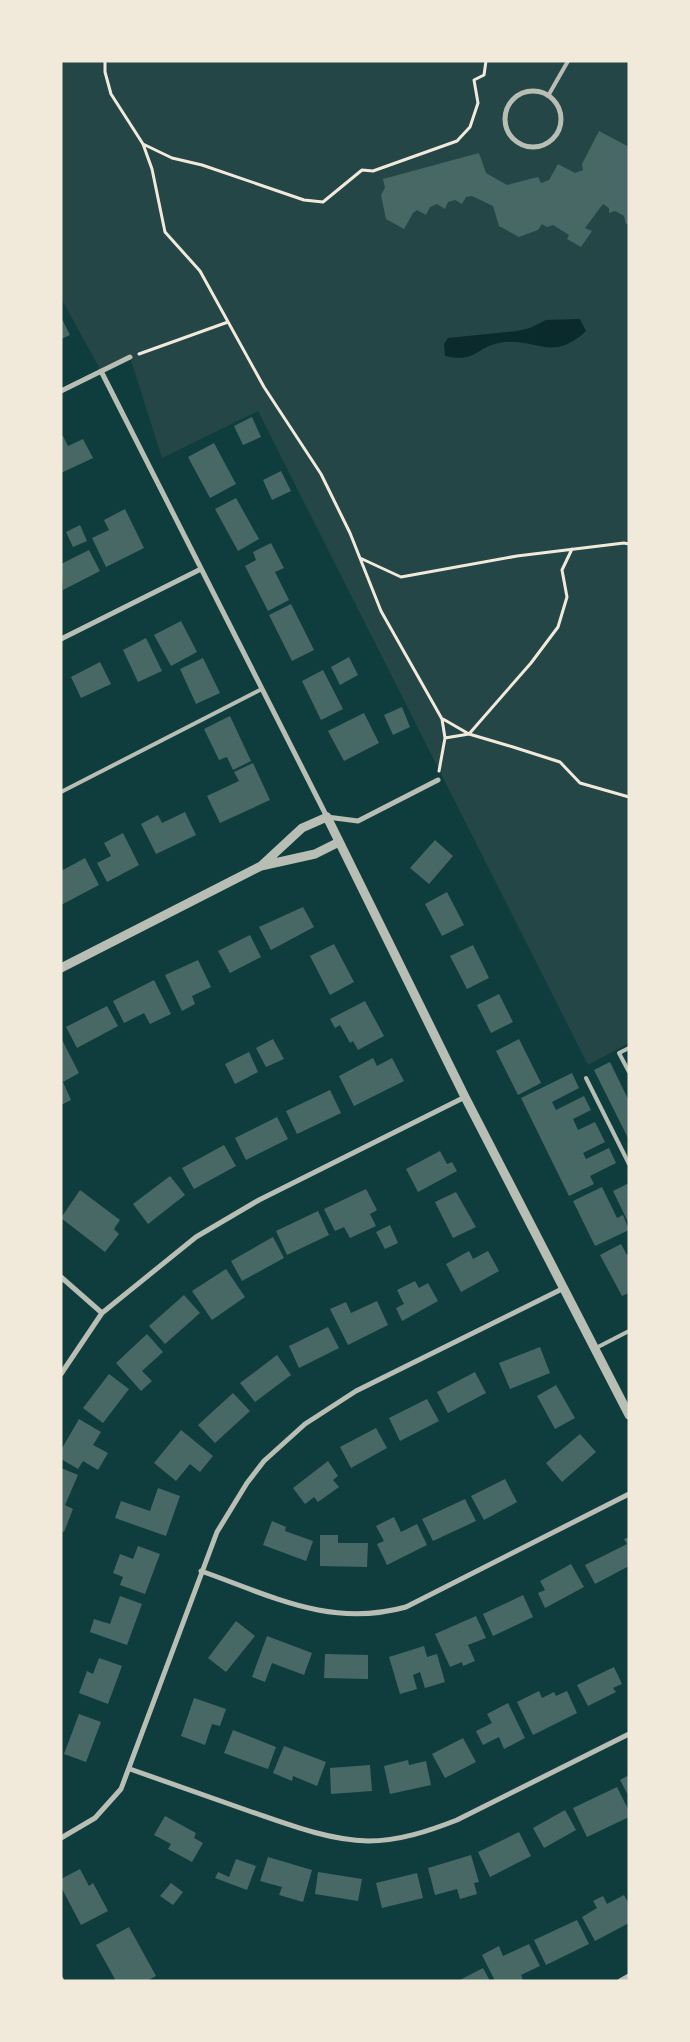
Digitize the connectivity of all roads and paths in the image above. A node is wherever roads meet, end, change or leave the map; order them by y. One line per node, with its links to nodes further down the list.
1 (105, 61): 5 (path)
2 (486, 61): 5 (path)
3 (568, 61): 4 (lane)
4 (548, 96): 4 (street)
5 (143, 144): 6 (path)
6 (228, 322): 7 (path); 14 (path)
7 (130, 357): 8 (street)
8 (101, 372): 9 (street); 15 (street)
9 (61, 391)
10 (629, 539): 11 (path)
11 (624, 543): 12 (path); 13 (path)
12 (629, 544)
13 (573, 549): 14 (path); 19 (path)
14 (360, 557): 18 (path)
15 (201, 569): 16 (street); 17 (street)
16 (61, 639)
17 (262, 689): 22 (lane); 24 (street)
18 (442, 719): 19 (path); 20 (path)
19 (469, 734): 20 (path); 23 (path)
20 (445, 738): 21 (path)
21 (438, 780): 24 (street)
22 (61, 792)
23 (629, 797)
24 (326, 817): 25 (street); 26 (street)
25 (339, 842): 26 (street); 31 (street)
26 (261, 866): 27 (street)
27 (61, 968)
28 (629, 1048): 29 (lane)
29 (629, 1072)
30 (586, 1078): 32 (lane)
31 (465, 1097): 34 (street); 35 (street)
32 (629, 1164)
33 (61, 1277): 35 (street)
34 (562, 1289): 37 (street); 41 (street)
35 (102, 1313): 38 (street)
36 (629, 1331): 37 (lane)
37 (594, 1349): 39 (street)
38 (61, 1374)
39 (629, 1415)
40 (629, 1494): 41 (street)
41 (201, 1571): 43 (street)
42 (629, 1734): 43 (street)
43 (130, 1769): 44 (street)
44 (61, 1838)
45 (629, 1976): 46 (street)
46 (620, 1981)

